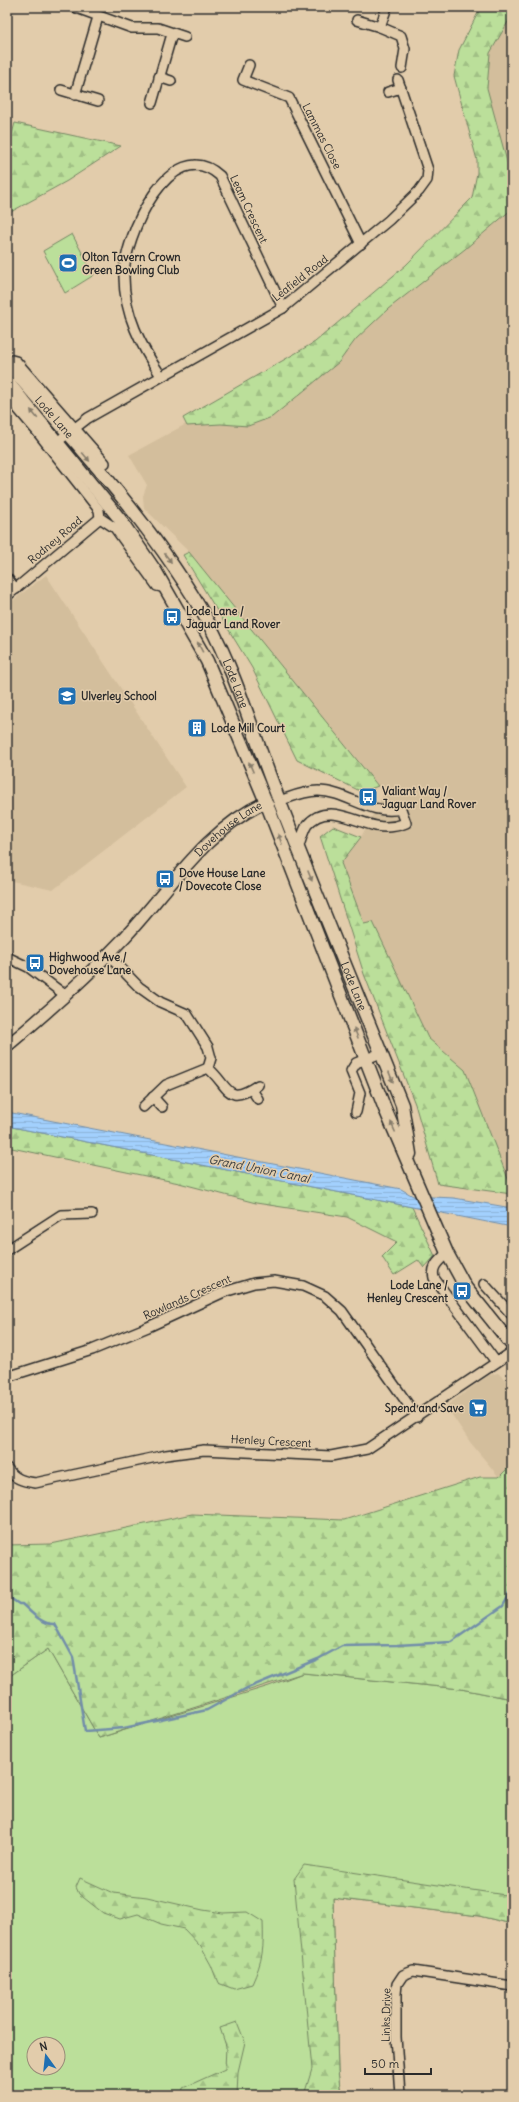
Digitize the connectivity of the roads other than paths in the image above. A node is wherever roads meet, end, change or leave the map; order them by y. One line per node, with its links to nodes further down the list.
1 (74, 7): 3 (street)
2 (387, 7): 5 (street)
3 (98, 17): 6 (street); 14 (street)
4 (357, 20): 5 (street)
5 (380, 27): 9 (street)
6 (172, 34): 7 (street); 10 (street)
7 (185, 37)
8 (249, 65): 17 (street, Lammas Close)
9 (402, 68)
10 (159, 77): 11 (street); 16 (street)
11 (171, 81)
12 (61, 90): 14 (street)
13 (388, 92): 17 (street, Leafield Road)
14 (76, 95): 15 (street)
15 (98, 101)
16 (152, 103)
17 (361, 244): 18 (street, Leafield Road)
18 (283, 308): 20 (street, Leafield Road); 20 (street, Leam Crescent)
19 (8, 363): 23 (main road, Lode Lane)
20 (161, 376): 23 (street, Leafield Road)
21 (7, 381): 24 (main road, Lode Lane, one-way to 21)
22 (7, 396): 26 (street, Lode Lane)
23 (72, 431): 24 (street, Leafield Road); 25 (street); 31 (main road, Lode Lane, one-way to 31)
24 (57, 442): 28 (main road, Lode Lane)
25 (105, 464)
26 (100, 518): 28 (street, Lode Lane); 29 (street, Rodney Road)
27 (7, 578): 29 (street)
28 (166, 588): 32 (main road, Lode Lane, one-way to 28)
29 (16, 589): 30 (street, Rodney Road)
30 (7, 596)
31 (279, 801): 32 (main road); 33 (main road, Lode Lane); 33 (street)
32 (266, 802): 34 (street, Dovehouse Lane); 39 (main road, Lode Lane, one-way to 32)
33 (298, 848): 38 (main road, Lode Lane, one-way to 38)
34 (108, 955): 36 (street, Dovehouse Lane); 40 (street)
35 (7, 957): 36 (street)
36 (65, 995): 37 (street, Dovehouse Lane)
37 (7, 1046)
38 (381, 1053): 39 (street); 46 (main road, Lode Lane, one-way to 46)
39 (367, 1058): 45 (street); 46 (main road, Lode Lane, one-way to 39)
40 (208, 1068): 41 (street); 42 (street)
41 (153, 1097): 43 (street); 44 (street)
42 (258, 1099)
43 (143, 1107)
44 (162, 1107)
45 (356, 1112)
46 (412, 1171): 49 (main road, Lode Lane)
47 (92, 1214): 48 (street)
48 (7, 1250)
49 (446, 1253): 52 (main road, Lode Lane); 54 (street)
50 (484, 1284): 51 (street)
51 (512, 1315)
52 (512, 1345)
53 (512, 1352): 54 (street, Henley Crescent)
54 (496, 1362): 56 (street, Henley Crescent)
55 (7, 1377): 56 (street, Rowlands Crescent)
56 (417, 1417): 57 (street, Henley Crescent)
57 (7, 1468)
58 (512, 1986): 59 (street, Links Drive)
59 (400, 2095)

